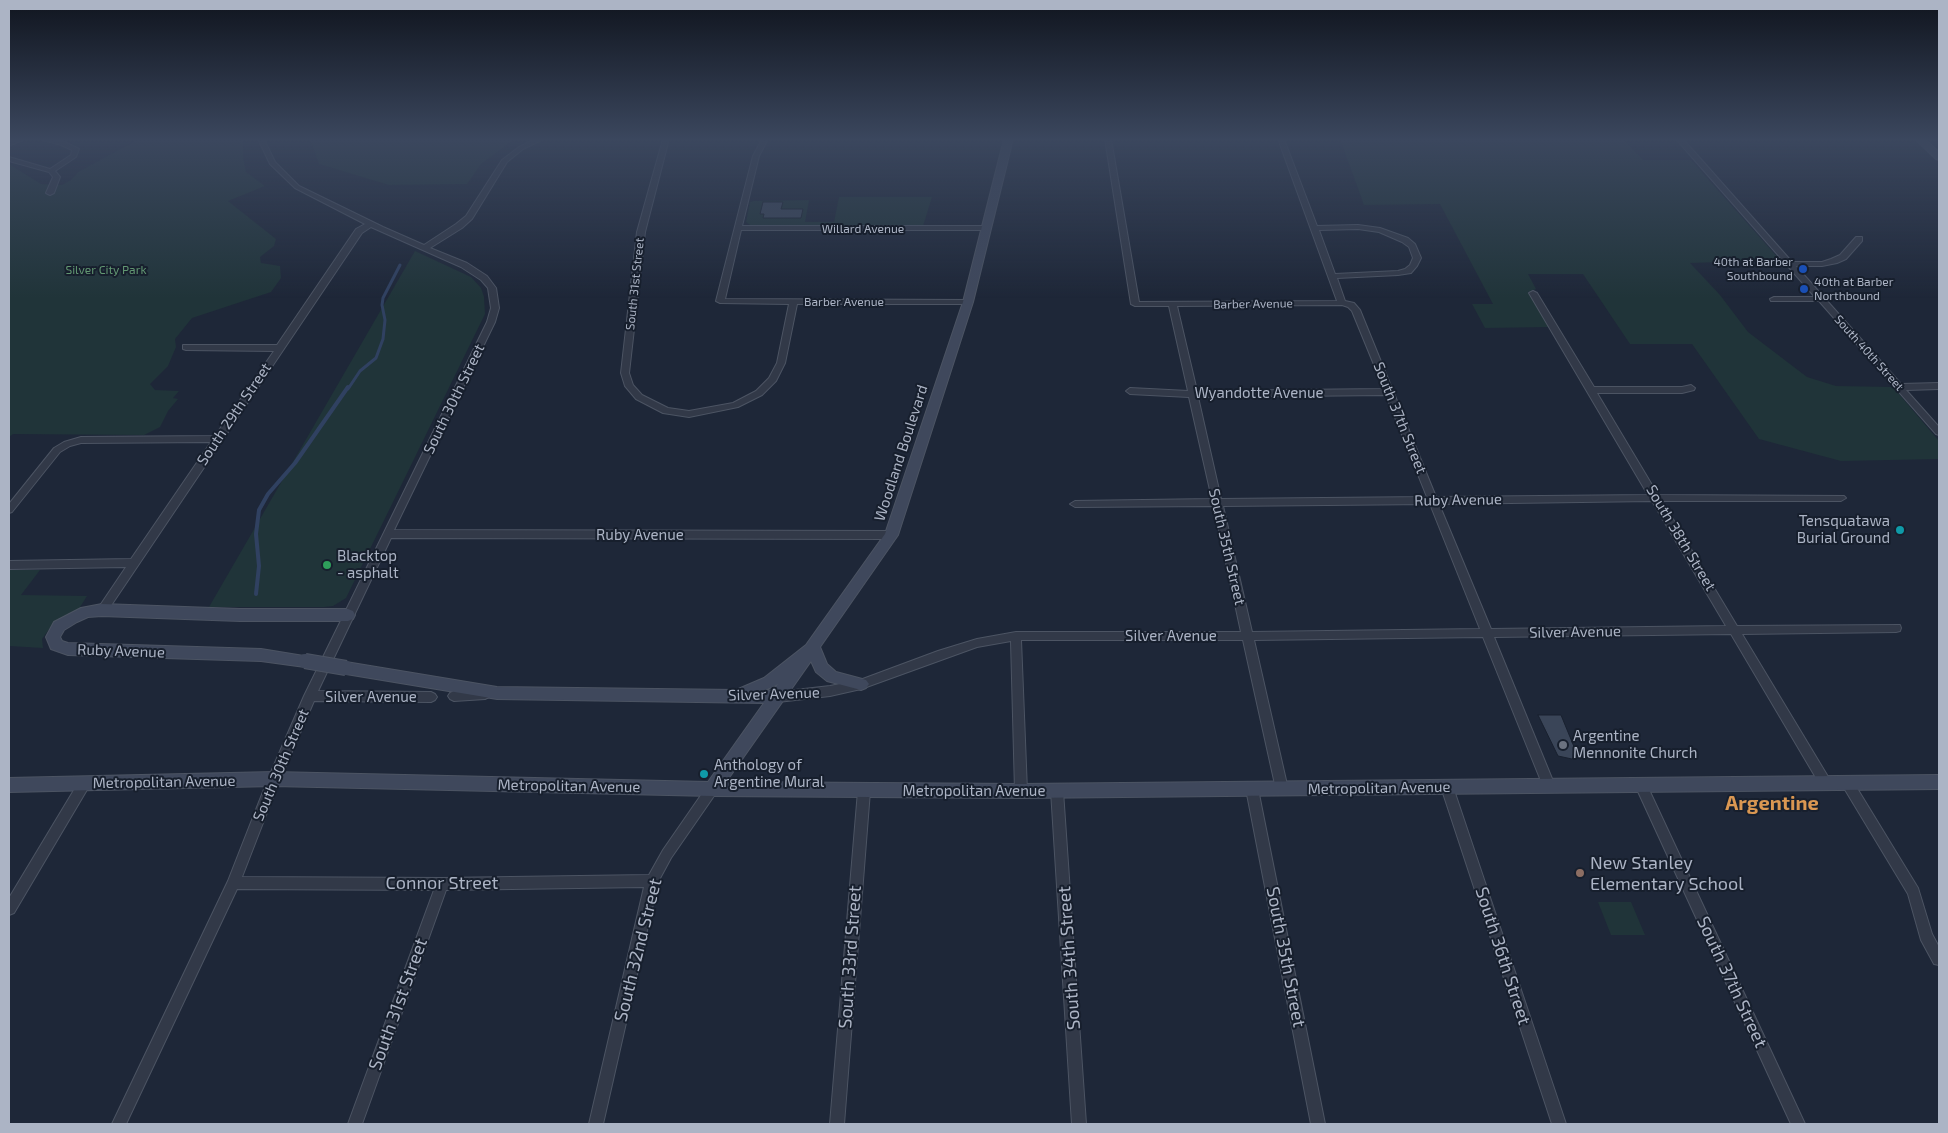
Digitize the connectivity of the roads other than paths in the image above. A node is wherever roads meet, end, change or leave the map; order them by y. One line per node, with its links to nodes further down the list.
1 (307, 192): 9 (street, South 30th Street)
2 (484, 192): 14 (street)
3 (651, 192): 20 (street, South 31st Street)
4 (748, 192): 10 (street)
5 (996, 192): 11 (street, Woodland Boulevard)
6 (1117, 192): 23 (street, Barber Avenue)
7 (1301, 192): 12 (street, South 37th Street)
8 (1726, 192): 15 (street, South 40th Street)
9 (371, 224): 14 (street, South 30th Street); 25 (street, South 29th Street)
10 (739, 228): 11 (street, Willard Avenue); 20 (street, Barber Avenue)
11 (987, 228): 21 (street, Woodland Boulevard)
12 (1315, 228): 16 (street, South 37th Street); 16 (street)
13 (1859, 239): 15 (street)
14 (425, 248): 41 (street, South 30th Street)
15 (1790, 264): 19 (street, South 40th Street)
16 (1332, 276): 22 (street, South 37th Street)
17 (1533, 293): 29 (street, South 38th Street)
18 (1774, 298): 19 (street)
19 (1820, 299): 27 (street, South 40th Street)
20 (794, 301): 21 (street, Barber Avenue)
21 (968, 302): 42 (street, Woodland Boulevard)
22 (1342, 303): 23 (street, Barber Avenue); 31 (street, South 37th Street)
23 (1173, 305): 32 (street, South 35th Street)
24 (186, 347): 25 (street)
25 (280, 348): 34 (street, South 29th Street)
26 (1939, 386): 27 (street)
27 (1899, 387): 33 (street, South 40th Street)
28 (1691, 388): 29 (street)
29 (1592, 390): 35 (street, South 38th Street)
30 (1130, 391): 32 (street, Wyandotte Avenue)
31 (1389, 392): 32 (street, Wyandotte Avenue); 37 (street, South 37th Street)
32 (1192, 394): 38 (street, South 35th Street)
33 (1939, 432)
34 (217, 440): 40 (street); 43 (street, South 29th Street)
35 (1657, 498): 36 (street, Ruby Avenue); 37 (street, Ruby Avenue); 48 (street, South 38th Street)
36 (1841, 498)
37 (1433, 500): 38 (street, Ruby Avenue); 49 (street, South 37th Street)
38 (1217, 502): 39 (street, Ruby Avenue); 51 (street, South 35th Street)
39 (1075, 504)
40 (9, 510)
41 (388, 534): 42 (street, Ruby Avenue); 46 (street, South 30th Street)
42 (891, 535): 52 (street, Woodland Boulevard)
43 (132, 564): 44 (street); 45 (street, South 29th Street)
44 (9, 565)
45 (102, 610): 46 (street, Ruby Avenue); 54 (street, Ruby Avenue, bridge)
46 (348, 615): 55 (street, South 30th Street)
47 (1896, 628): 48 (street, Silver Avenue)
48 (1736, 631): 49 (street, Silver Avenue); 63 (street, South 38th Street)
49 (1488, 633): 51 (street, Silver Avenue); 67 (street, South 37th Street)
50 (1016, 636): 51 (street, Silver Avenue); 53 (street, Silver Avenue); 73 (street)
51 (1246, 636): 71 (street, South 35th Street)
52 (813, 647): 53 (street); 57 (street); 59 (street, Woodland Boulevard)
53 (861, 684): 59 (street, Silver Avenue)
54 (497, 693): 56 (street, Silver Avenue); 57 (street, Silver Avenue)
55 (310, 696): 58 (street, Silver Avenue); 60 (street, South 30th Street)
56 (454, 696)
57 (737, 696): 59 (street, Silver Avenue)
58 (431, 697)
59 (778, 697): 69 (street, Woodland Boulevard)
60 (274, 780): 62 (street, Metropolitan Avenue); 69 (street, Metropolitan Avenue); 76 (street, South 30th Street)
61 (1939, 782): 64 (street, Metropolitan Avenue)
62 (84, 784): 65 (street, Metropolitan Avenue); 78 (street)
63 (1826, 784): 64 (street, Metropolitan Avenue); 66 (street, Metropolitan Avenue)
64 (1848, 784): 79 (street)
65 (9, 785)
66 (1641, 785): 67 (street, Metropolitan Avenue); 87 (street, South 37th Street)
67 (1549, 786): 68 (street, Metropolitan Avenue)
68 (1447, 787): 71 (street, Metropolitan Avenue); 86 (street, South 36th Street)
69 (712, 789): 72 (street, Metropolitan Avenue); 75 (street, South 32nd Street)
70 (1252, 789): 71 (street, Metropolitan Avenue); 74 (street, Metropolitan Avenue); 85 (street, South 35th Street)
71 (1282, 789)
72 (864, 791): 73 (street, Metropolitan Avenue); 83 (street, South 33rd Street)
73 (1021, 791): 74 (street, Metropolitan Avenue)
74 (1058, 791): 84 (street, South 34th Street)
75 (652, 881): 77 (street, Connor Street); 82 (street, South 32nd Street)
76 (233, 883): 77 (street, Connor Street); 80 (street, South 30th Street)
77 (442, 884): 81 (street, South 31st Street)
78 (9, 909)
79 (1939, 959)
80 (119, 1124)
81 (355, 1124)
82 (596, 1124)
83 (837, 1124)
84 (1079, 1124)
85 (1318, 1124)
86 (1559, 1124)
87 (1798, 1124)

